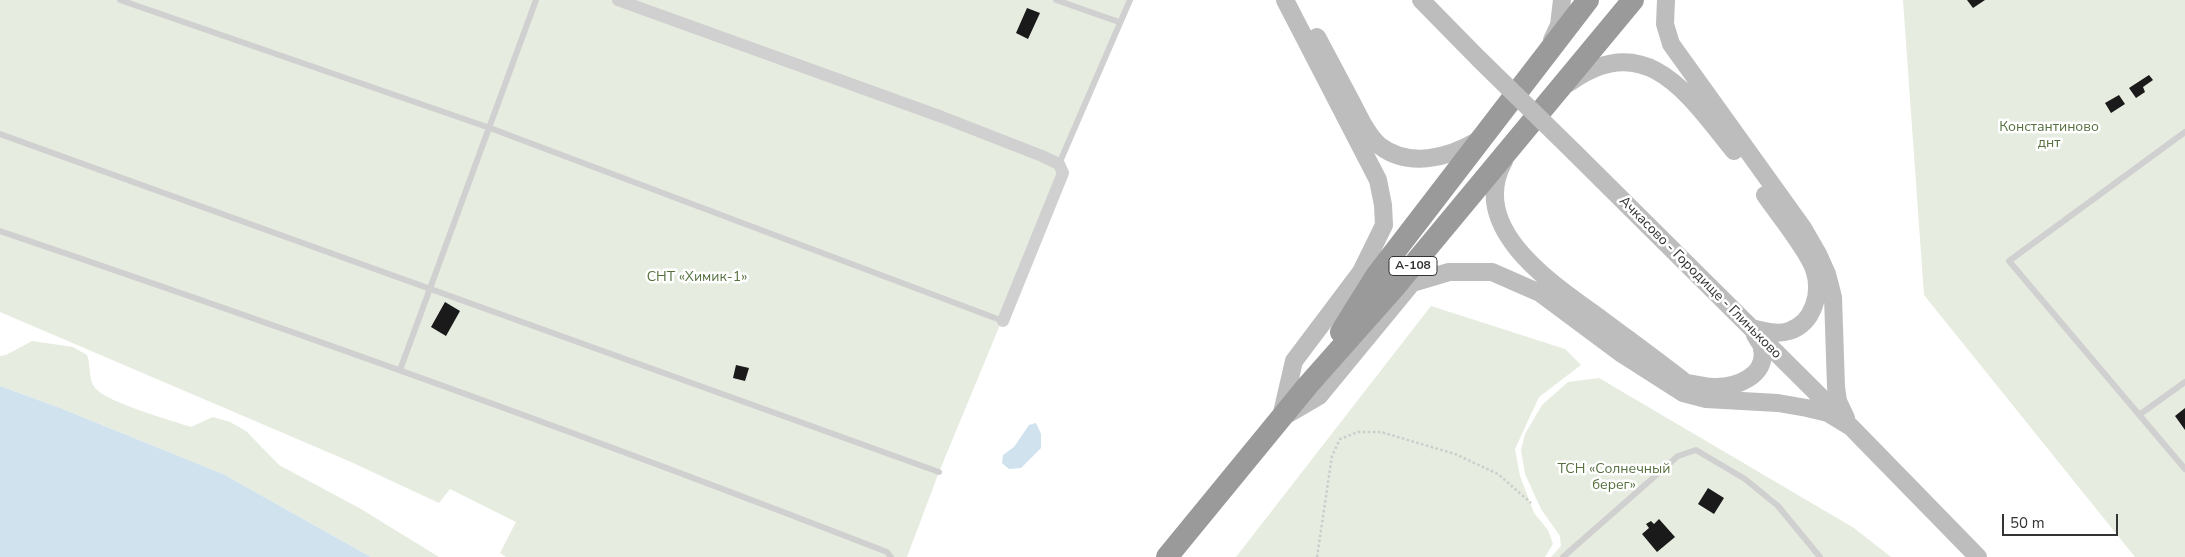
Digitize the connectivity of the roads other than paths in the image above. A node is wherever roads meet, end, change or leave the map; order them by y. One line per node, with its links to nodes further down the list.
1 (120, 0): 16 (lane)
2 (536, 0): 16 (lane)
3 (618, 0): 21 (street)
4 (1056, 0): 13 (lane)
5 (1130, 0): 13 (lane)
6 (1285, 0): 30 (street)
7 (1297, 0): 19 (street)
8 (1421, 0): 25 (street, Ачкасово - Городище - Глиньково, bridge)
9 (1562, 0): 14 (street)
10 (1588, 0): 14 (highway, А-108)
11 (1633, 0): 15 (highway, А-108)
12 (1666, 0): 31 (street)
13 (1119, 22): 21 (lane)
14 (1540, 64): 19 (highway, А-108)
15 (1560, 89): 20 (highway, А-108); 25 (street)
16 (490, 128): 23 (lane); 24 (lane)
17 (2185, 132): 29 (lane)
18 (0, 134): 23 (lane)
19 (1484, 137): 28 (highway, А-108 / А-108)
20 (1513, 144): 25 (street); 28 (highway, А-108)
21 (1059, 164): 24 (street)
22 (0, 231): 26 (lane)
23 (430, 289): 26 (lane); 33 (lane)
24 (1003, 321)
25 (1751, 328): 31 (street, Ачкасово - Городище - Глиньково)
26 (400, 370): 34 (lane)
27 (2185, 382): 29 (lane)
28 (1308, 384): 30 (highway, А-108)
29 (2139, 415): 32 (lane)
30 (1280, 419): 31 (street); 35 (highway, А-108)
31 (1851, 427): 38 (street, Ачкасово - Городище - Глиньково)
32 (2185, 469)
33 (939, 472)
34 (891, 557)
35 (1166, 557)
36 (1563, 557): 37 (lane)
37 (1820, 557)
38 (1978, 557)

